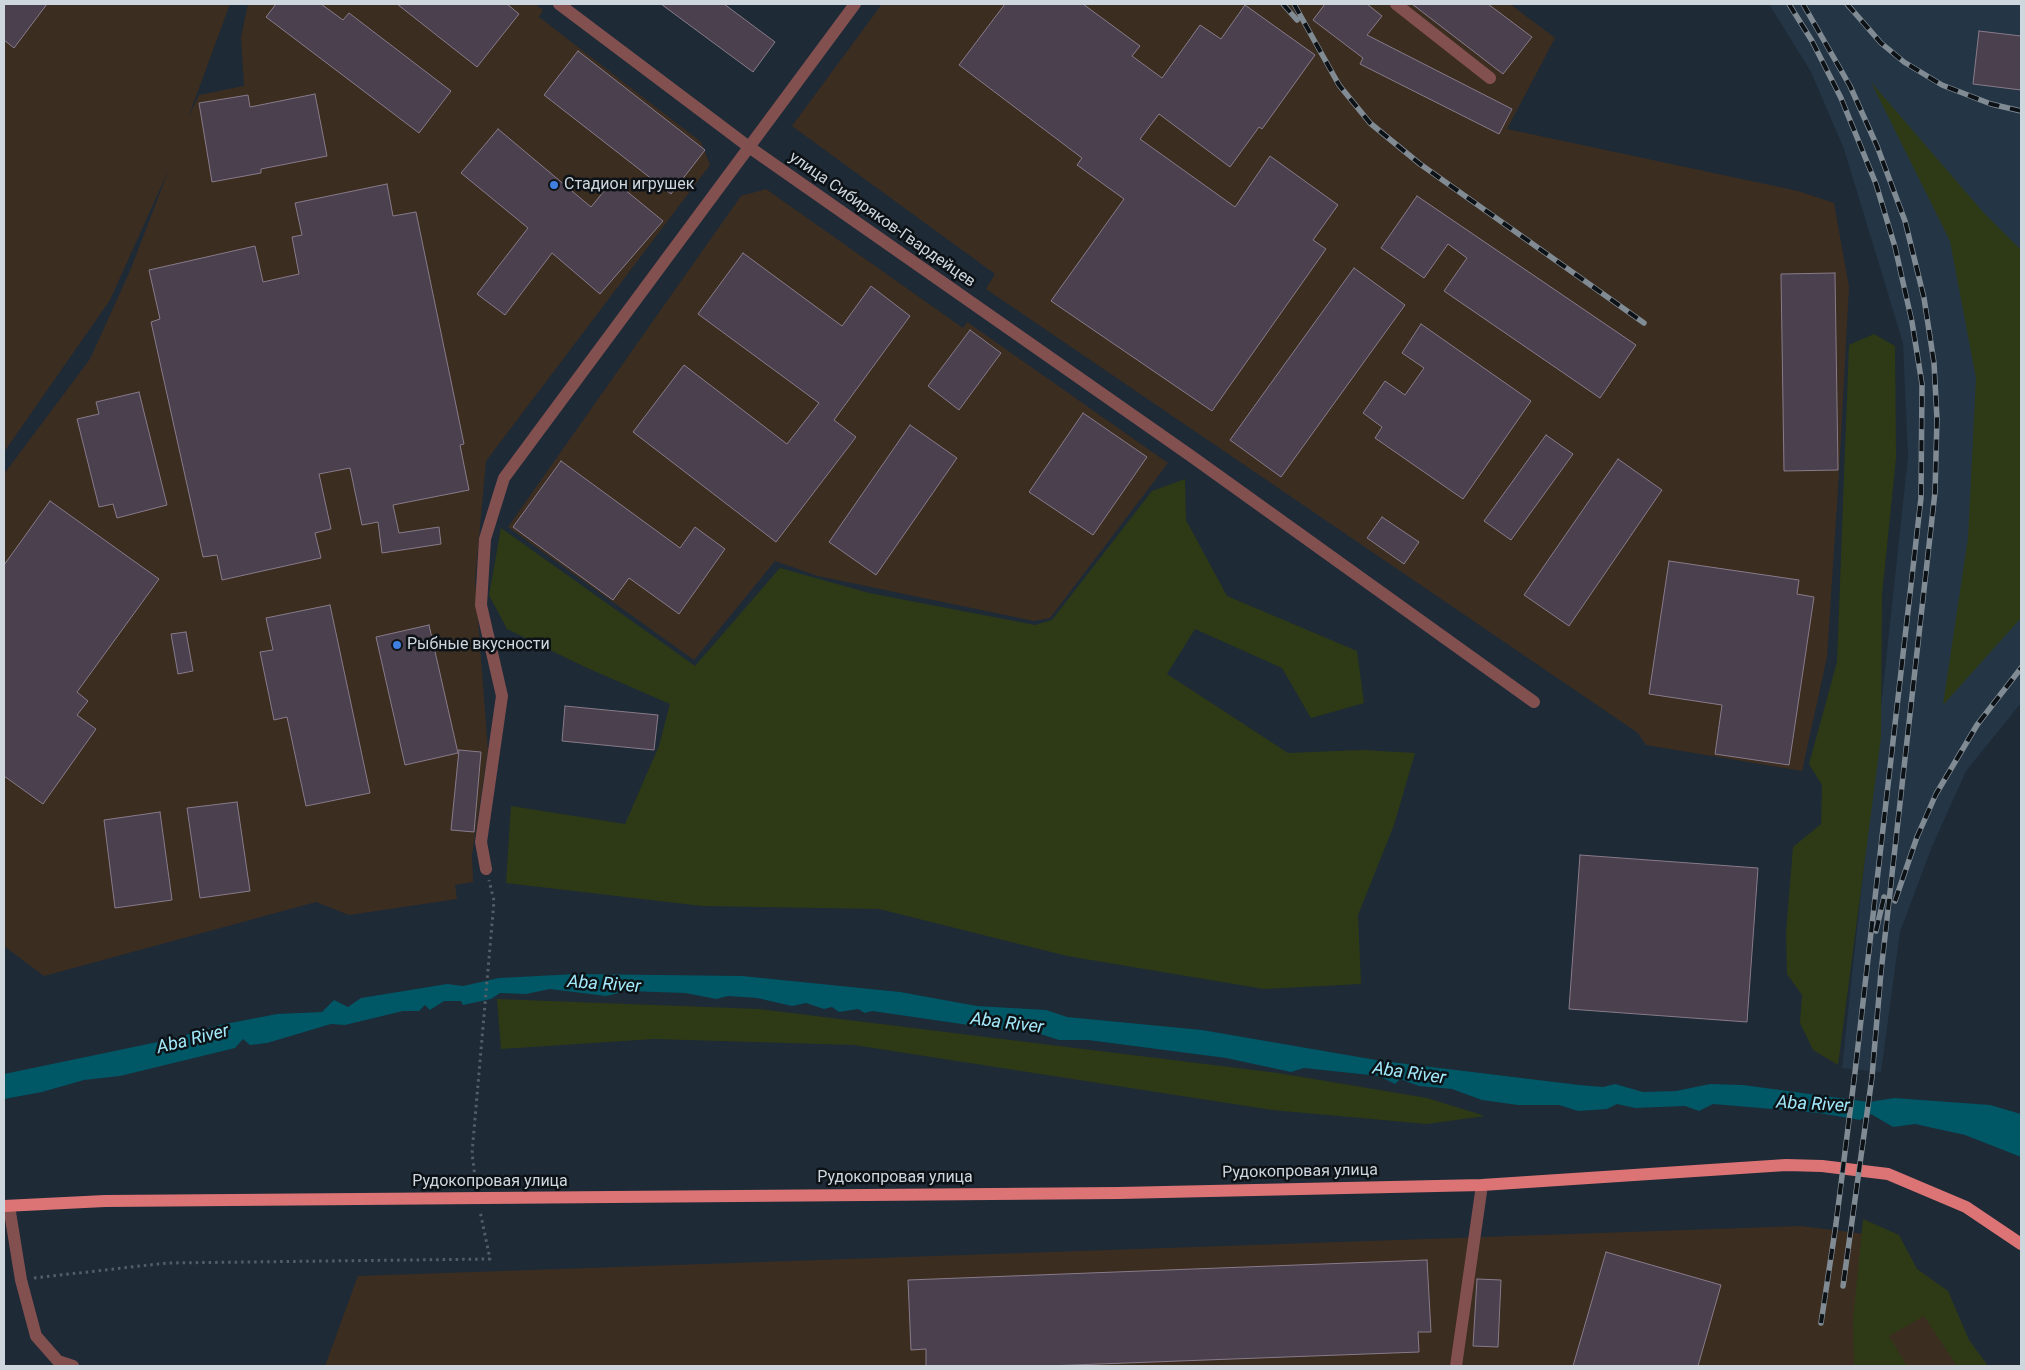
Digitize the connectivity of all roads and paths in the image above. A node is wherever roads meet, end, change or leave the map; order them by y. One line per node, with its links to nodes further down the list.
1 (559, 4): 5 (street, улица Сибиряков-Гвардейцев)
2 (855, 4): 5 (street)
3 (1396, 4): 4 (street)
4 (1490, 78)
5 (749, 147): 6 (street, улица Сибиряков-Гвардейцев); 7 (street)
6 (1534, 702)
7 (486, 869): 9 (path)
8 (1482, 1185): 9 (main road, Рудокопровая улица); 11 (main road, Рудокопровая улица); 14 (street)
9 (478, 1198): 10 (main road, Рудокопровая улица); 12 (path)
10 (6, 1206): 12 (street)
11 (2021, 1244)
12 (21, 1280): 13 (street)
13 (73, 1366)
14 (1456, 1366)

